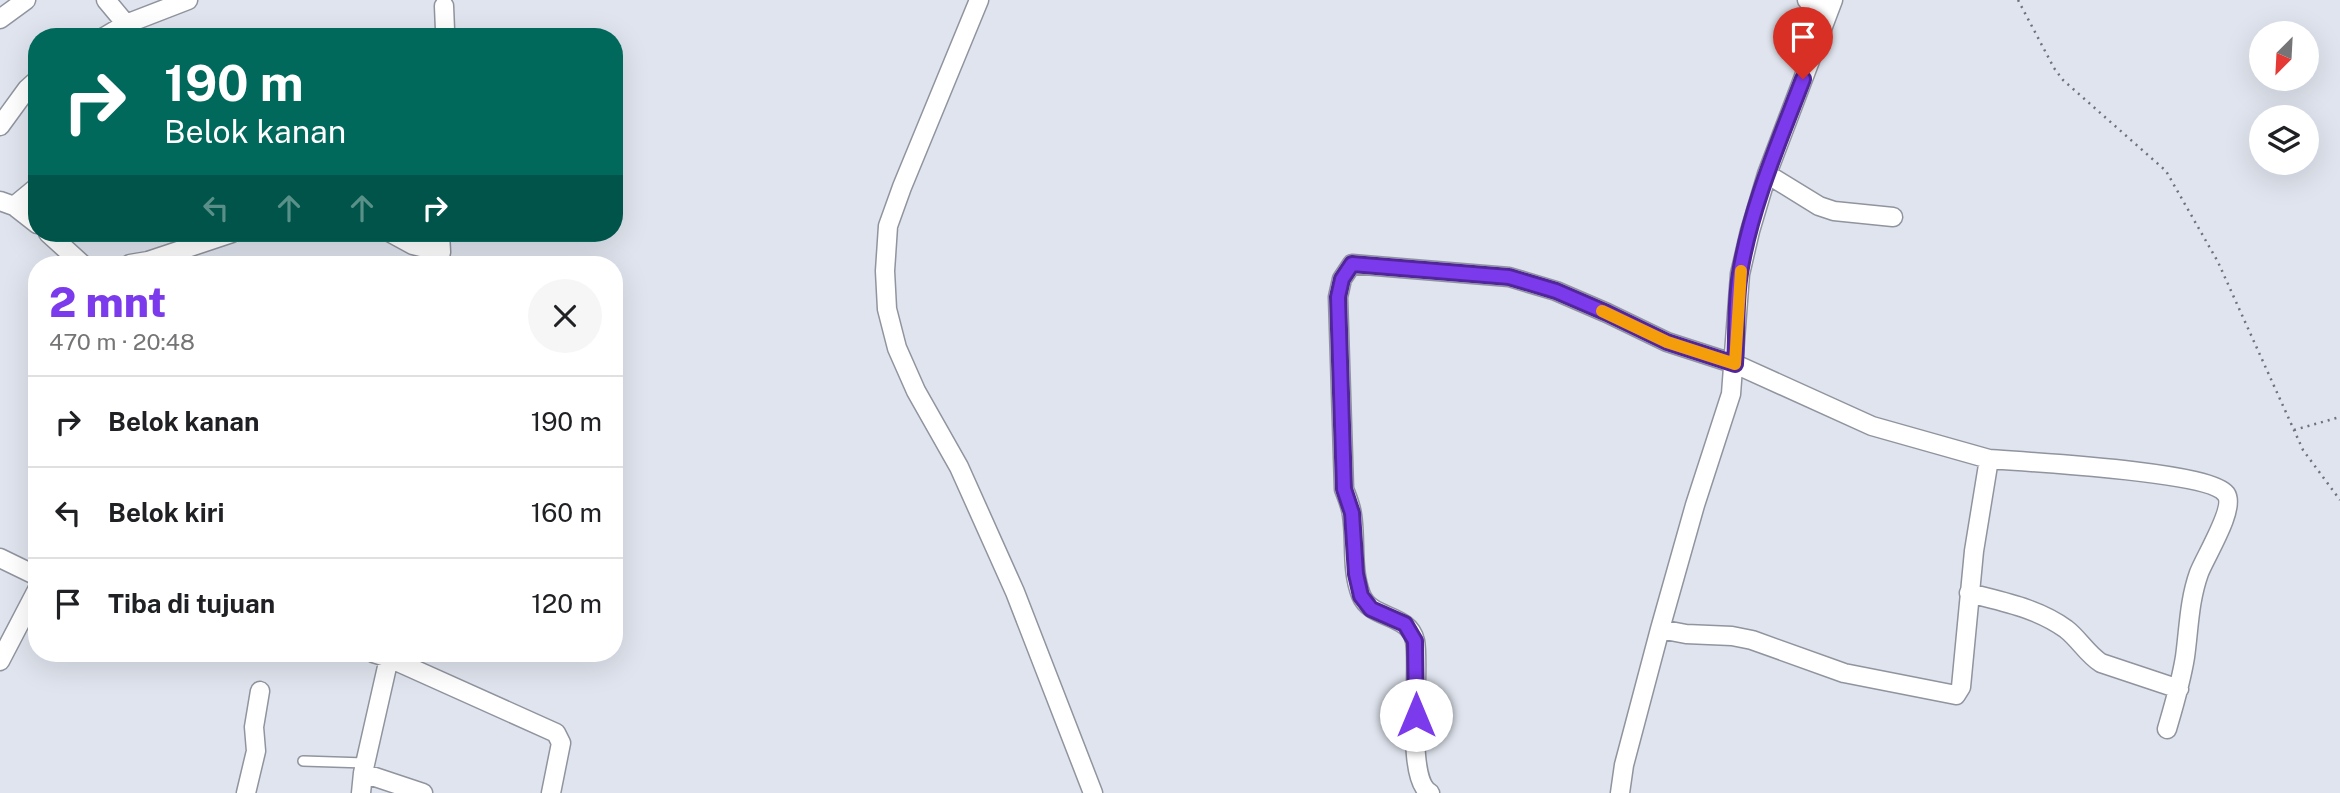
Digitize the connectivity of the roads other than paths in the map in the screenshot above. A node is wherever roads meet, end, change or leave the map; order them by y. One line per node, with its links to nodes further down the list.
1 (26, 0): 8 (street)
2 (106, 0): 9 (street)
3 (188, 0): 9 (street)
4 (979, 0): 44 (street)
5 (1807, 0): 6 (street)
6 (1832, 4): 14 (street)
7 (444, 6): 11 (street)
8 (0, 19)
9 (126, 24): 10 (street)
10 (119, 28)
11 (447, 28)
12 (28, 88): 13 (street)
13 (0, 125)
14 (1767, 174): 17 (street); 25 (street)
15 (28, 192): 16 (street)
16 (7, 204): 18 (street)
17 (1893, 217)
18 (28, 218)
19 (58, 242): 22 (street)
20 (205, 242): 23 (street)
21 (408, 242): 24 (street)
22 (73, 256)
23 (163, 256)
24 (435, 256)
25 (1735, 364): 26 (street); 31 (street); 45 (street)
26 (1989, 459): 29 (street); 35 (street)
27 (0, 558): 28 (street)
28 (28, 572)
29 (1969, 593): 31 (street); 35 (street)
30 (28, 607): 32 (street)
31 (1660, 629): 46 (street)
32 (0, 661)
33 (380, 662): 39 (street)
34 (397, 662): 43 (street)
35 (2179, 689): 37 (street)
36 (260, 691): 40 (street)
37 (2167, 729)
38 (303, 761): 39 (lane)
39 (364, 768): 41 (street); 42 (street)
40 (246, 793)
41 (361, 793)
42 (424, 793)
43 (551, 793)
44 (1093, 793)
45 (1430, 793)
46 (1620, 793)

